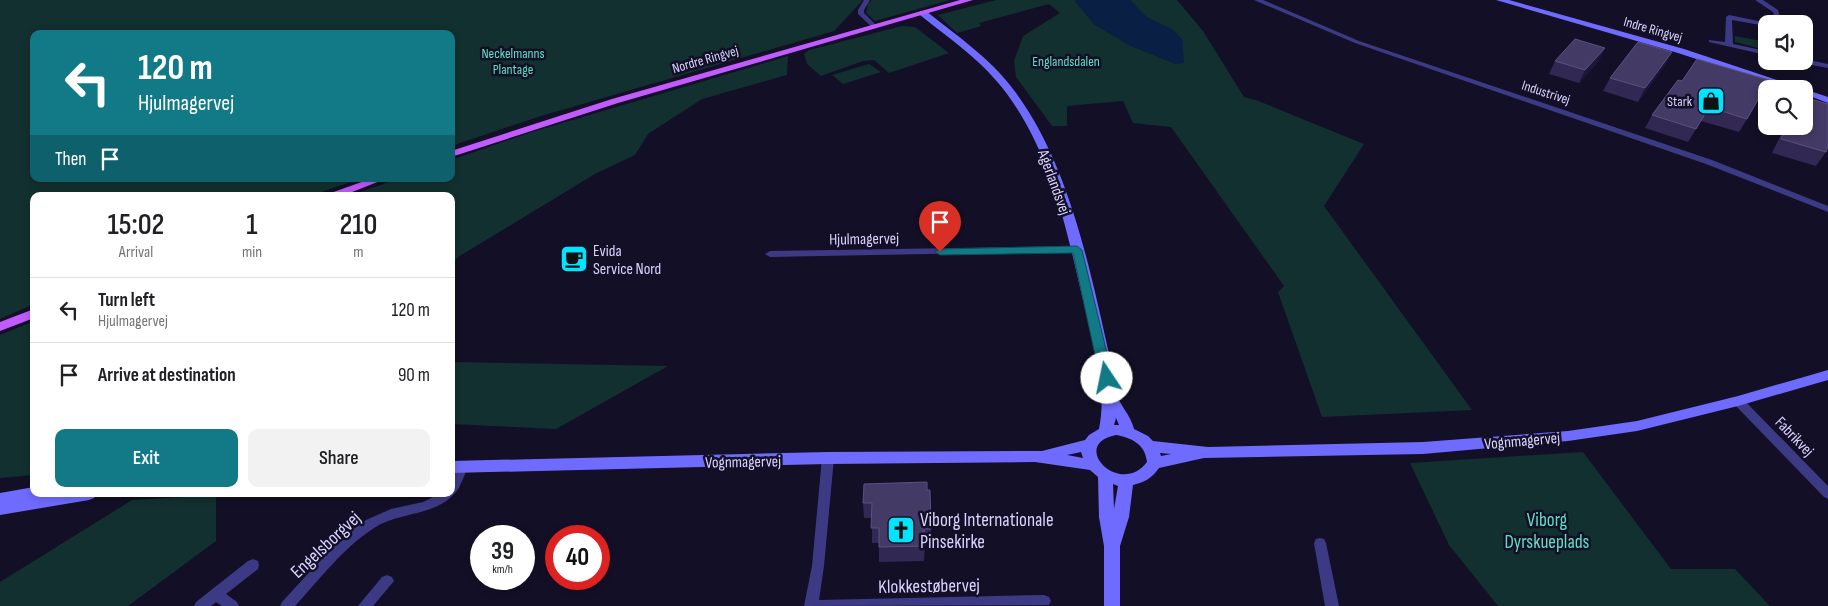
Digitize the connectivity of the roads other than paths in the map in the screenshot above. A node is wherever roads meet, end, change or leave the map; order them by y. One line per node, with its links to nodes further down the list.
1 (867, 0): 9 (street)
2 (969, 0): 6 (main road, Nordre Ringvej)
3 (1257, 0): 21 (street, Industrivej)
4 (1500, 0): 15 (street, Indre Ringvej)
5 (1758, 0): 7 (street)
6 (923, 13): 9 (main road, Nordre Ringvej); 22 (street, Agerlandsvej)
7 (1777, 15)
8 (1758, 22): 11 (street)
9 (875, 27): 18 (main road, Nordre Ringvej)
10 (1711, 41): 11 (street)
11 (1729, 45): 12 (street)
12 (1758, 51)
13 (1813, 63): 14 (street)
14 (1828, 66)
15 (1771, 80)
16 (1813, 94): 17 (street)
17 (1828, 100)
18 (455, 153)
19 (372, 182): 20 (main road)
20 (343, 192)
21 (1828, 209)
22 (1077, 250): 23 (street, Hjulmagervej); 27 (street, Agerlandsvej)
23 (770, 254)
24 (30, 315): 25 (main road)
25 (0, 327)
26 (1828, 375): 28 (street, Vognmagervej)
27 (1110, 395): 29 (street, Agerlandsvej); 30 (street, Agerlandsvej)
28 (1738, 401): 33 (street, Vognmagervej); 42 (street, Fabrikvej)
29 (1106, 432): 30 (street); 31 (street)
30 (1127, 432): 32 (street)
31 (1089, 445): 34 (street, Vognmagervej); 37 (street)
32 (1150, 446): 33 (street, Vognmagervej); 36 (street)
33 (1208, 453): 36 (street, Vognmagervej)
34 (1035, 456): 35 (street, Vognmagervej); 37 (street, Vognmagervej)
35 (828, 458): 38 (street, Vognmagervej); 57 (street)
36 (1154, 464): 40 (street)
37 (1092, 465): 39 (street)
38 (457, 468)
39 (1105, 476): 40 (street); 48 (street)
40 (1126, 481): 48 (street)
41 (30, 494): 45 (street)
42 (1828, 494)
43 (71, 497): 46 (street)
44 (442, 497): 55 (street, Engelsborgvej)
45 (0, 499)
46 (0, 509)
47 (1320, 543): 60 (street)
48 (1112, 546): 59 (street)
49 (253, 566): 51 (street)
50 (386, 581): 56 (street)
51 (216, 594): 53 (street); 54 (street)
52 (1044, 601): 58 (street, Klokkestøbervej)
53 (201, 606)
54 (232, 606)
55 (287, 606)
56 (365, 606)
57 (811, 606)
58 (816, 606)
59 (1112, 606)
60 (1332, 606)

